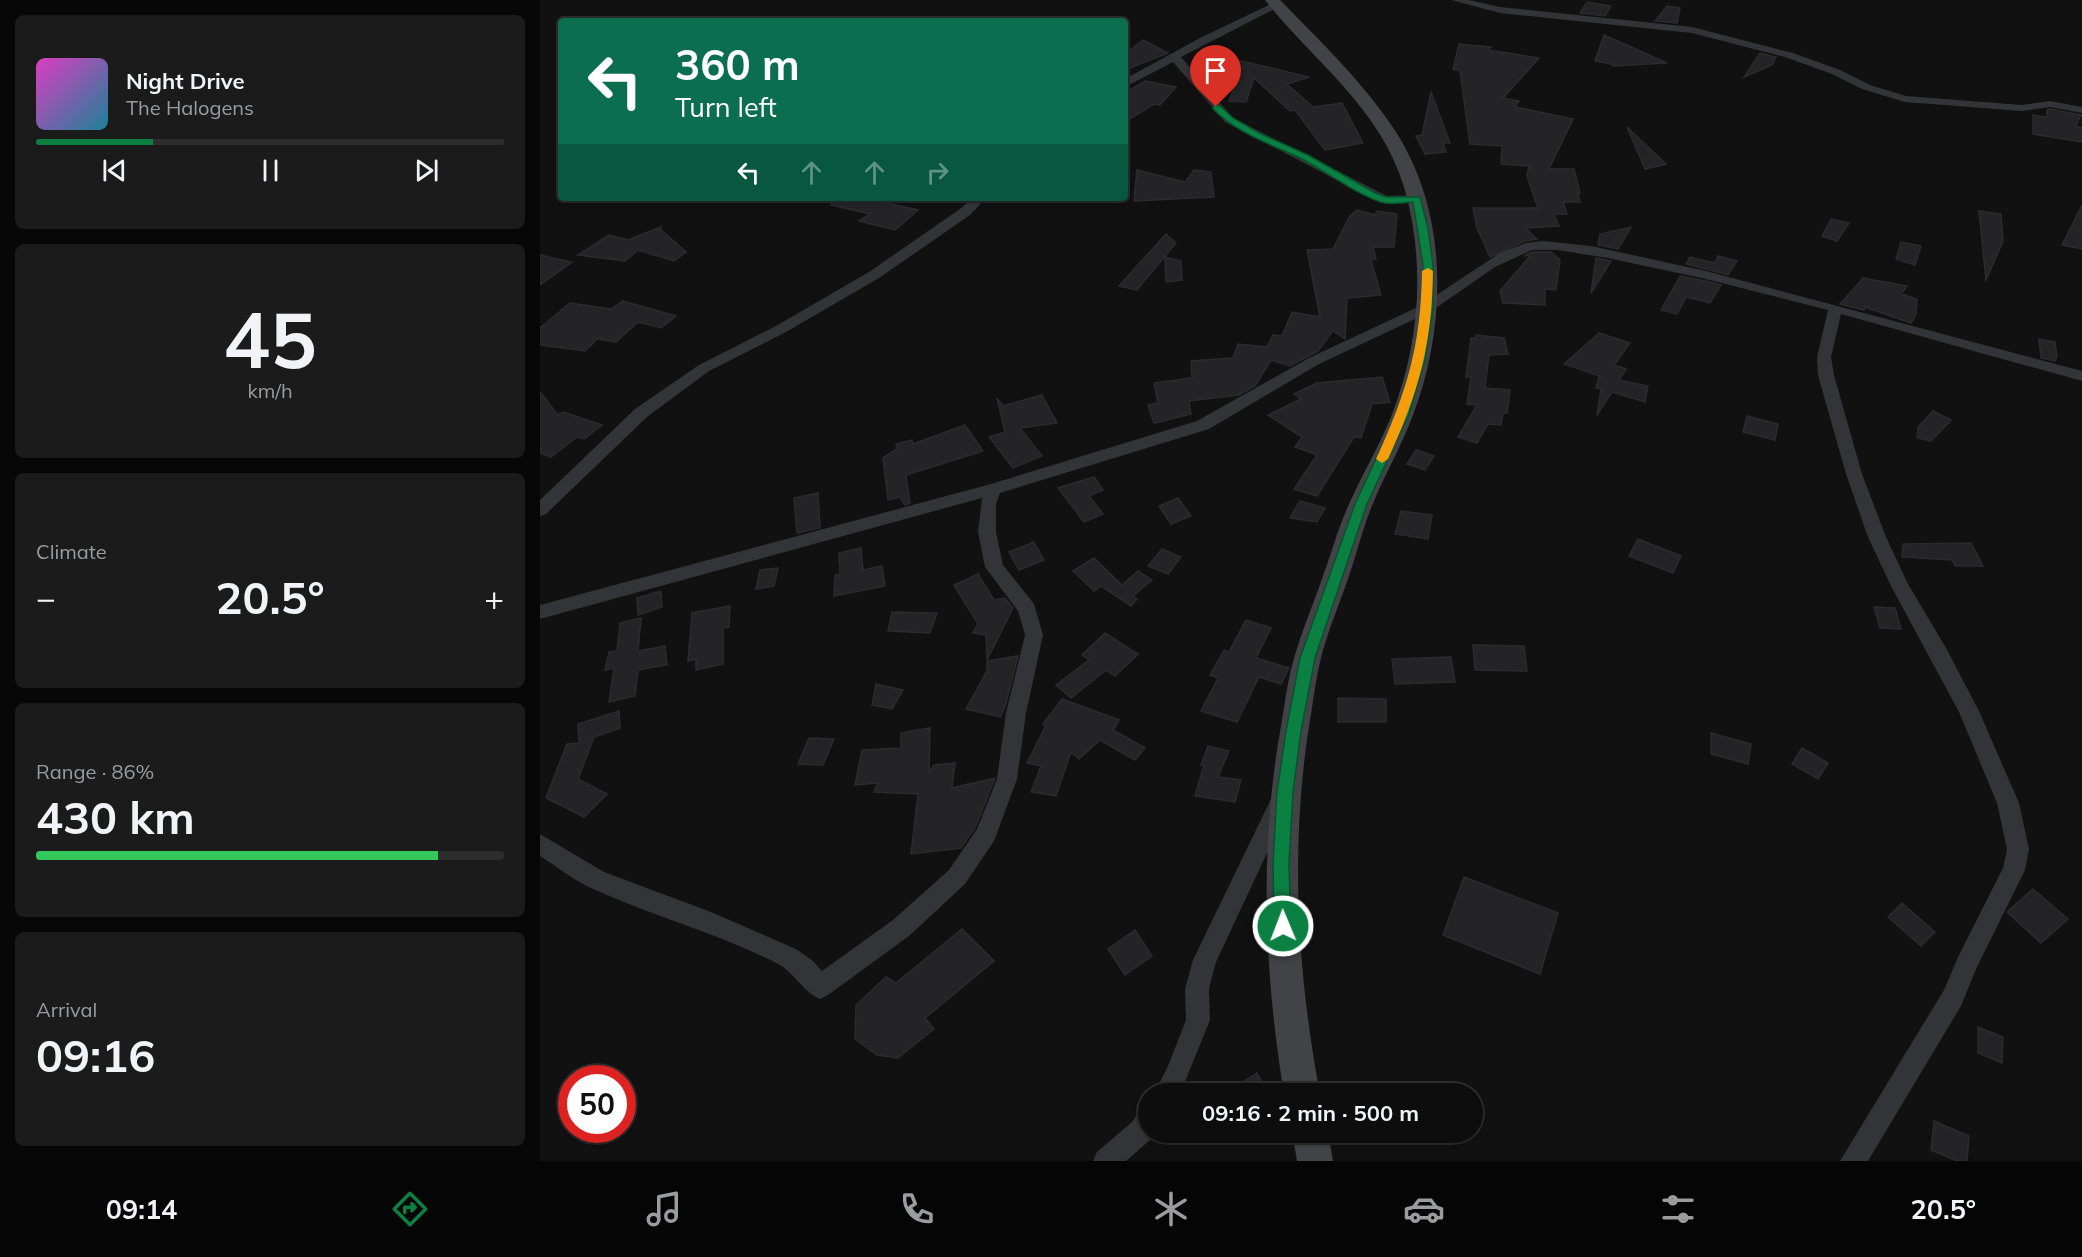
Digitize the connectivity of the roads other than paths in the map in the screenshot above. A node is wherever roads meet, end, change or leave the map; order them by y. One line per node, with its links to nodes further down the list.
1 (1456, 0): 5 (street)
2 (1275, 3): 3 (street); 6 (main road)
3 (1174, 57): 4 (street); 6 (street)
4 (1128, 82)
5 (2082, 110)
6 (1417, 199): 8 (main road)
7 (977, 201): 12 (street)
8 (1427, 308): 9 (street); 11 (street); 14 (main road)
9 (1835, 310): 10 (street); 22 (street)
10 (2082, 376)
11 (993, 489): 13 (street); 15 (street)
12 (540, 510)
13 (540, 612)
14 (1285, 792): 16 (street); 17 (main road)
15 (540, 844)
16 (1172, 1083)
17 (1300, 1083)
18 (1138, 1134): 20 (street)
19 (1312, 1143): 21 (main road)
20 (1106, 1161)
21 (1315, 1161)
22 (1853, 1161)

